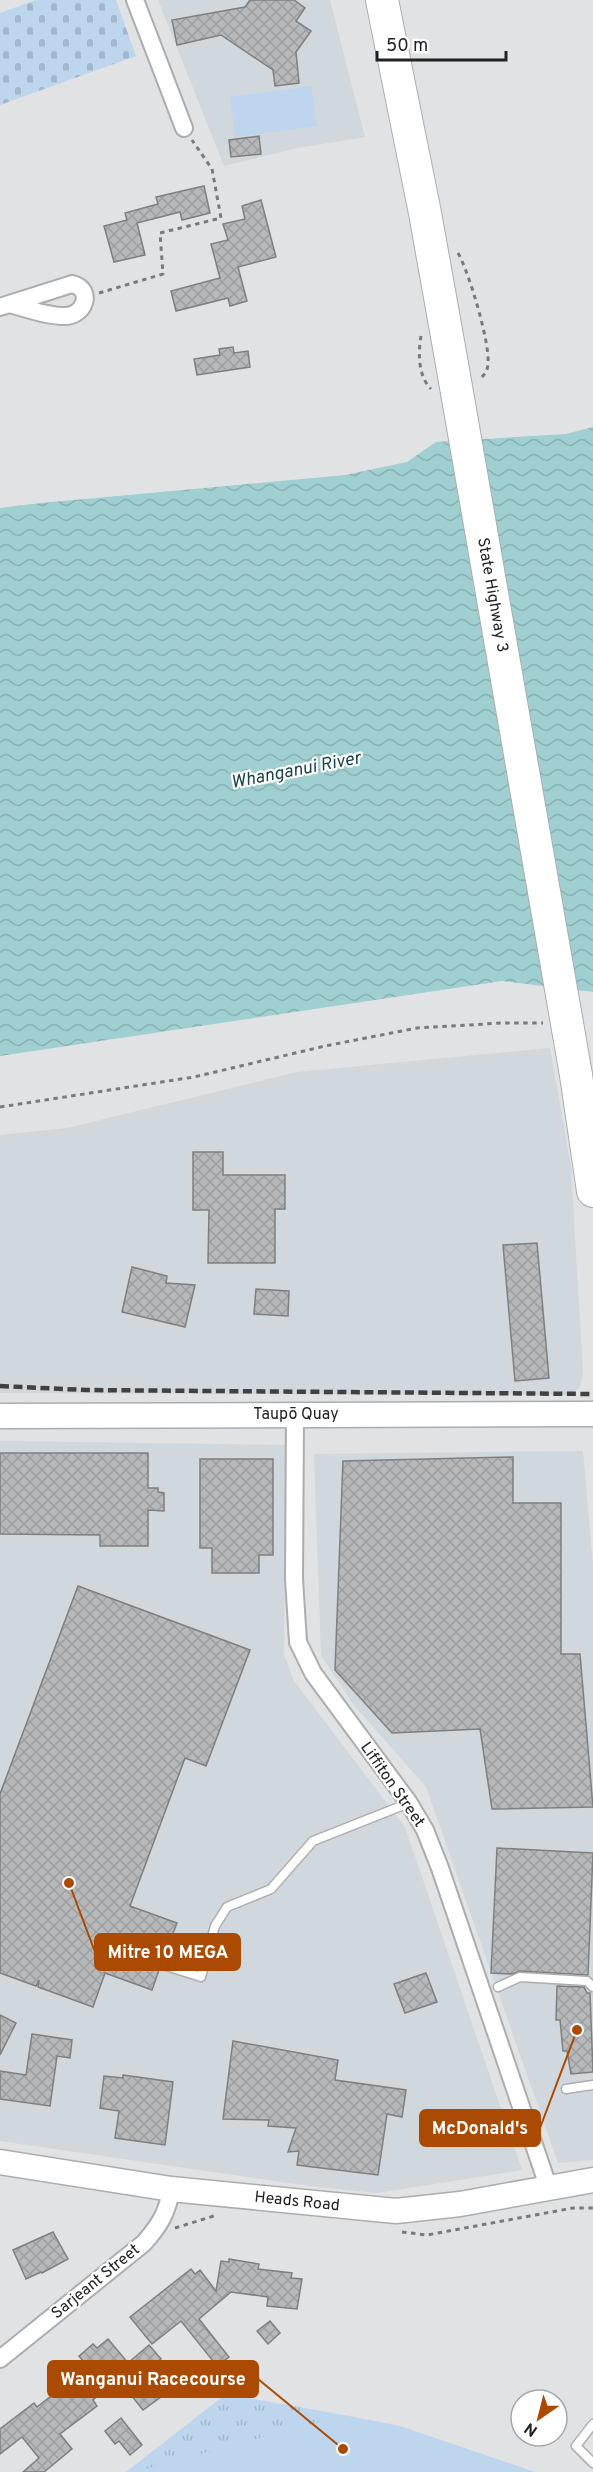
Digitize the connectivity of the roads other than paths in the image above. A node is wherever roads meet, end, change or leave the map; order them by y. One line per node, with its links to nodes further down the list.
1 (135, 0): 3 (street)
2 (382, 0): 5 (highway, State Highway 3, bridge)
3 (184, 128)
4 (5, 305): 4 (street)
5 (593, 1191)
6 (593, 1414): 7 (main road, Taupō Quay)
7 (295, 1415): 8 (main road, Taupō Quay); 9 (street, Liffiton Street)
8 (0, 1416)
9 (409, 1803): 10 (lane); 18 (street, Liffiton Street)
10 (163, 1965)
11 (498, 1987): 12 (lane)
12 (593, 1987)
13 (593, 2085): 14 (lane)
14 (566, 2089)
15 (0, 2162): 17 (main road, Heads Road)
16 (593, 2180): 18 (main road, Heads Road)
17 (171, 2189): 18 (main road, Heads Road); 19 (street, Sarjeant Street)
18 (549, 2189)
19 (0, 2360)
20 (593, 2424): 21 (lane)
21 (593, 2463)

